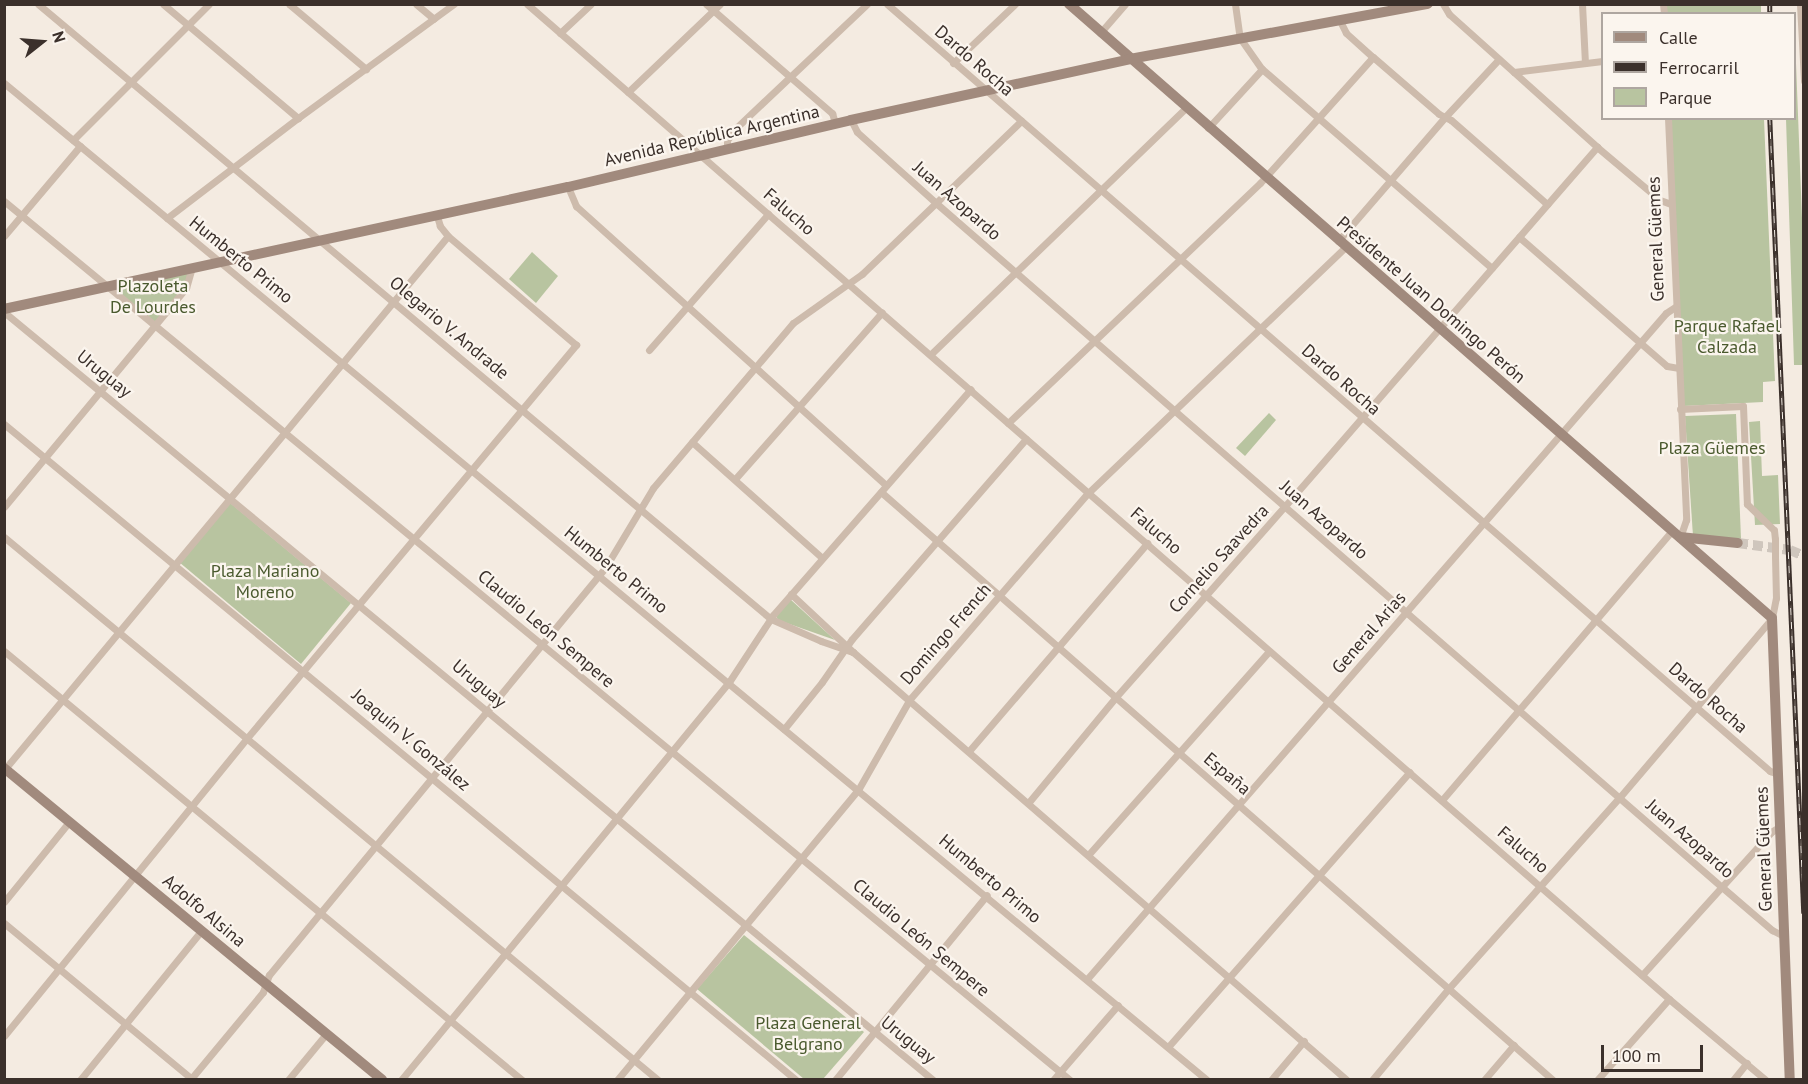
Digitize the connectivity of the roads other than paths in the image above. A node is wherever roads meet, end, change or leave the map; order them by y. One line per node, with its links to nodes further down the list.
1 (38, 4): 41 (street, Olegario V. Andrade)
2 (163, 4): 26 (street)
3 (209, 4): 26 (street)
4 (289, 4): 36 (street)
5 (416, 4): 24 (street)
6 (453, 4): 24 (street)
7 (527, 4): 27 (street, Falucho)
8 (591, 4): 27 (street)
9 (706, 4): 22 (street)
10 (720, 4): 22 (street)
11 (867, 4): 39 (street)
12 (886, 4): 34 (street, Dardo Rocha)
13 (1016, 4): 34 (street)
14 (1069, 4): 28 (street, Presidente Juan Domingo Perón)
15 (1125, 4): 28 (street)
16 (1235, 4): 29 (street)
17 (1368, 4): 23 (street)
18 (1428, 4): 23 (street, Avenida República Argentina)
19 (1443, 4): 32 (street)
20 (1582, 4): 35 (street)
21 (1800, 4): 40 (street)
22 (713, 11): 39 (street); 44 (street)
23 (1370, 16): 25 (street, Avenida República Argentina)
24 (434, 19): 36 (street)
25 (1340, 21): 29 (street, Avenida República Argentina); 30 (street)
26 (188, 25): 41 (street); 48 (street)
27 (560, 33): 44 (street, Falucho)
28 (1100, 33): 31 (street, Presidente Juan Domingo Perón)
29 (1240, 38): 31 (street, Avenida República Argentina); 37 (street)
30 (1373, 57): 46 (street); 47 (street)
31 (1130, 59): 43 (street, Avenida República Argentina); 45 (street, Presidente Juan Domingo Perón)
32 (1499, 59): 38 (street); 47 (street, Domingo French)
33 (1601, 62): 35 (street)
34 (953, 63): 43 (street, Dardo Rocha)
35 (1585, 63): 38 (street)
36 (366, 69): 48 (street)
37 (1262, 69): 46 (street); 53 (street)
38 (1514, 72): 56 (street)
39 (790, 77): 52 (street); 57 (street)
40 (1803, 81)
41 (130, 82): 54 (street); 59 (street, Olegario V. Andrade)
42 (4, 83): 54 (street, Humberto Primo)
43 (984, 90): 49 (street, Avenida República Argentina); 51 (street, Dardo Rocha)
44 (628, 92): 58 (street, Falucho)
45 (1185, 108): 53 (street, Presidente Juan Domingo Perón); 63 (street)
46 (1319, 117): 60 (street); 61 (street)
47 (1445, 117): 61 (street, Domingo French); 66 (street)
48 (298, 118): 59 (street)
49 (851, 120): 52 (street, Avenida República Argentina); 65 (street, Juan Azopardo)
50 (1668, 120): 67 (street, General Güemes)
51 (1021, 121): 63 (street, Dardo Rocha); 65 (street)
52 (835, 123): 57 (street, Avenida República Argentina)
53 (1208, 128): 60 (street, Presidente Juan Domingo Perón)
54 (73, 140): 55 (street, Humberto Primo)
55 (80, 146): 69 (street); 71 (street, Humberto Primo)
56 (1597, 147): 66 (street, Cornelio Saavedra); 67 (street)
57 (727, 149): 58 (street, Avenida República Argentina)
58 (700, 155): 62 (street, Avenida República Argentina); 68 (street, Falucho)
59 (233, 167): 71 (street); 75 (street, Olegario V. Andrade)
60 (1265, 177): 76 (street, Presidente Juan Domingo Perón); 77 (street)
61 (1391, 179): 76 (street, Domingo French); 79 (street)
62 (568, 187): 70 (street, Avenida República Argentina); 85 (street)
63 (1101, 189): 77 (street, Dardo Rocha); 81 (street)
64 (4, 201): 69 (street, Claudio León Sempere)
65 (936, 203): 81 (street, Juan Azopardo); 82 (street)
66 (1547, 204): 74 (street, Cornelio Saavedra)
67 (1671, 204): 86 (street, General Güemes)
68 (768, 214): 82 (street, Falucho); 85 (street)
69 (22, 215): 72 (street); 83 (street, Claudio León Sempere)
70 (437, 216): 73 (street); 75 (street, Avenida República Argentina)
71 (167, 218): 78 (street, Humberto Primo)
72 (4, 236)
73 (448, 236): 84 (street); 102 (street)
74 (1519, 237): 79 (street, Cornelio Saavedra); 93 (street)
75 (323, 241): 78 (street, Avenida República Argentina); 84 (street, Olegario V. Andrade)
76 (1342, 244): 90 (street, Presidente Juan Domingo Perón); 91 (street, Domingo French)
77 (1179, 259): 91 (street, Dardo Rocha); 92 (street)
78 (222, 264): 80 (street, Avenida República Argentina); 96 (street, Humberto Primo)
79 (1492, 268): 90 (street, Cornelio Saavedra)
80 (191, 270): 83 (street, Avenida República Argentina); 89 (street)
81 (1017, 273): 92 (street, Juan Azopardo); 95 (street)
82 (849, 284): 88 (street, Falucho); 97 (street)
83 (109, 287): 87 (street, Avenida República Argentina); 89 (street, Claudio León Sempere)
84 (392, 300): 96 (street); 102 (street, Olegario V. Andrade)
85 (687, 307): 94 (street); 97 (street)
86 (1675, 307): 93 (street, General Arias); 98 (street, General Güemes)
87 (4, 311): 100 (street, Uruguay)
88 (882, 312): 95 (street, Falucho); 101 (street)
89 (156, 325): 100 (street); 108 (street, Claudio León Sempere)
90 (1439, 329): 105 (street, Cornelio Saavedra); 109 (street, Presidente Juan Domingo Perón)
91 (1260, 330): 104 (street, Domingo French); 105 (street, Dardo Rocha)
92 (1095, 341): 104 (street, Juan Azopardo); 106 (street)
93 (1640, 343): 98 (street); 109 (street, General Arias)
94 (649, 350)
95 (931, 354): 99 (street, Falucho)
96 (341, 362): 108 (street); 113 (street, Humberto Primo)
97 (755, 368): 101 (street); 111 (street)
98 (1678, 368): 103 (street, General Güemes)
99 (971, 389): 106 (street, Falucho); 115 (street)
100 (101, 391): 112 (street); 118 (street, Uruguay)
101 (798, 406): 114 (street); 115 (street)
102 (521, 408): 113 (street); 121 (street, Olegario V. Andrade)
103 (1680, 409): 122 (street, General Güemes); 139 (street, bridge)
104 (1175, 411): 117 (street, Domingo French); 119 (street, Juan Azopardo)
105 (1362, 418): 119 (street, Cornelio Saavedra); 123 (street, Dardo Rocha)
106 (1008, 423): 110 (street, Falucho)
107 (4, 424): 112 (street, Joaquín V. González)
108 (284, 432): 118 (street); 126 (street, Claudio León Sempere)
109 (1560, 434): 123 (street, General Arias); 124 (street, Presidente Juan Domingo Perón)
110 (1026, 439): 117 (street, Falucho); 128 (street)
111 (692, 442): 114 (street); 121 (street)
112 (46, 458): 120 (street); 132 (street, Joaquín V. González)
113 (470, 469): 126 (street); 133 (street, Humberto Primo)
114 (735, 479): 131 (street)
115 (886, 485): 116 (street)
116 (881, 492): 128 (street, España); 131 (street)
117 (1088, 493): 129 (street, Falucho); 136 (street, Domingo French)
118 (230, 497): 132 (street); 137 (street, Uruguay)
119 (1286, 506): 135 (street, Cornelio Saavedra); 138 (street, Juan Azopardo)
120 (4, 507)
121 (640, 508): 133 (street); 140 (street, Olegario V. Andrade)
122 (1686, 520): 124 (street, General Güemes); 127 (street)
123 (1484, 521): 138 (street, General Arias); 141 (street, Dardo Rocha)
124 (1676, 534): 127 (street); 139 (street, Presidente Juan Domingo Perón); 141 (street)
125 (4, 537): 142 (street)
126 (413, 538): 137 (street); 143 (street, Claudio León Sempere)
127 (1700, 539): 130 (street)
128 (936, 542): 136 (street, España); 145 (street)
129 (1147, 543): 135 (street, Falucho); 144 (street)
130 (1738, 543)
131 (822, 558): 134 (street)
132 (175, 563): 142 (street); 148 (street, Joaquín V. González)
133 (599, 576): 143 (street); 149 (street, Humberto Primo)
134 (791, 594): 140 (street); 145 (street, Olegario V. Andrade)
135 (1207, 595): 147 (street, Falucho); 150 (street, Cornelio Saavedra)
136 (998, 596): 144 (street, España); 152 (street, Domingo French)
137 (359, 604): 148 (street); 156 (street, Uruguay)
138 (1407, 611): 153 (street, General Arias); 155 (street, Juan Azopardo)
139 (1772, 618): 154 (street); 164 (street, General Güemes)
140 (771, 619): 145 (street, Olegario V. Andrade); 149 (street)
141 (1595, 620): 154 (street, Dardo Rocha); 155 (street)
142 (119, 632): 151 (street); 158 (street)
143 (542, 644): 156 (street); 160 (street, Claudio León Sempere)
144 (1056, 646): 150 (street, España); 159 (street)
145 (845, 648): 152 (street, Olegario V. Andrade); 157 (street)
146 (4, 651): 151 (street)
147 (1269, 651): 153 (street, Falucho); 161 (street)
148 (304, 670): 158 (street); 165 (street, Joaquín V. González)
149 (729, 682): 157 (street, Humberto Primo); 160 (street)
150 (1115, 698): 161 (street, España); 169 (street, Cornelio Saavedra)
151 (62, 699): 162 (street); 171 (street)
152 (910, 699): 159 (street, Olegario V. Andrade); 166 (street, Domingo French)
153 (1329, 702): 163 (street, Falucho); 170 (street, General Arias)
154 (1696, 707): 164 (street, Dardo Rocha); 167 (street)
155 (1518, 708): 167 (street, Juan Azopardo); 168 (street)
156 (488, 711): 165 (street); 172 (street, Uruguay)
157 (784, 729): 166 (street, Humberto Primo)
158 (247, 738): 171 (street); 175 (street)
159 (969, 751): 169 (street, Olegario V. Andrade)
160 (672, 752): 172 (street); 177 (street, Claudio León Sempere)
161 (1179, 753): 170 (street, España); 176 (street)
162 (5, 769): 173 (street, Adolfo Alsina)
163 (1410, 772): 168 (street, Falucho); 178 (street)
164 (1778, 774): 174 (street, General Güemes)
165 (432, 778): 175 (street); 180 (street, Joaquín V. González)
166 (858, 790): 177 (street, Domingo French); 183 (street, Humberto Primo)
167 (1619, 798): 181 (street); 182 (street, Juan Azopardo)
168 (1442, 800): 181 (street, Falucho)
169 (1029, 802): 176 (street, Olegario V. Andrade)
170 (1239, 805): 178 (street, España); 185 (street, General Arias)
171 (192, 806): 179 (street); 186 (street)
172 (616, 818): 180 (street); 188 (street, Uruguay)
173 (69, 822): 179 (street, Adolfo Alsina); 184 (street)
174 (1779, 827): 182 (street); 190 (street, General Güemes)
175 (376, 845): 186 (street); 191 (street)
176 (1089, 854): 185 (street, Olegario V. Andrade)
177 (801, 857): 188 (street, Domingo French); 192 (street, Claudio León Sempere)
178 (1319, 875): 195 (street); 198 (street, España)
179 (135, 876): 189 (street, Adolfo Alsina); 193 (street)
180 (562, 885): 191 (street); 199 (street, Joaquín V. González)
181 (1541, 886): 194 (street, Falucho); 198 (street)
182 (1723, 888): 190 (street, Juan Azopardo); 194 (street)
183 (987, 895): 192 (street); 196 (street, Humberto Primo)
184 (4, 902)
185 (1150, 908): 195 (street, Olegario V. Andrade); 196 (street, General Arias)
186 (321, 913): 197 (street); 202 (street)
187 (4, 923): 193 (street)
188 (745, 924): 199 (street, Domingo French); 204 (street, Uruguay)
189 (201, 931): 197 (street, Adolfo Alsina); 203 (street)
190 (1784, 936): 235 (street, General Güemes)
191 (505, 952): 202 (street); 210 (street)
192 (930, 965): 204 (street); 212 (street, Claudio León Sempere)
193 (58, 969): 203 (street); 206 (street)
194 (1642, 975): 200 (street, Falucho)
195 (1229, 977): 207 (street, Olegario V. Andrade); 209 (street)
196 (1087, 979): 201 (street, Humberto Primo)
197 (266, 984): 205 (street, Adolfo Alsina); 213 (street)
198 (1449, 988): 208 (street, España); 229 (street)
199 (689, 991): 210 (street, Domingo French); 221 (street, Joaquín V. González)
200 (1669, 999): 211 (street, Falucho); 232 (street)
201 (1118, 1005): 209 (street, Humberto Primo); 212 (street)
202 (450, 1020): 217 (street); 218 (street)
203 (125, 1023): 213 (street); 214 (street)
204 (874, 1032): 222 (street); 223 (street, Uruguay)
205 (326, 1034): 215 (street); 216 (street, Adolfo Alsina)
206 (4, 1036)
207 (1304, 1041): 227 (street); 228 (street, Olegario V. Andrade)
208 (1514, 1045): 230 (street); 231 (street, España)
209 (1168, 1047): 226 (street, Humberto Primo)
210 (634, 1059): 219 (street, Domingo French); 220 (street)
211 (1747, 1063): 233 (street); 234 (street, Falucho)
212 (1060, 1071): 224 (street); 225 (street, Claudio León Sempere)
213 (191, 1079)
214 (81, 1080)
215 (288, 1080)
216 (382, 1080)
217 (401, 1080)
218 (522, 1080)
219 (617, 1080)
220 (658, 1080)
221 (796, 1080)
222 (835, 1080)
223 (933, 1080)
224 (1053, 1080)
225 (1070, 1080)
226 (1208, 1080)
227 (1271, 1080)
228 (1347, 1080)
229 (1372, 1080)
230 (1484, 1080)
231 (1553, 1080)
232 (1597, 1080)
233 (1733, 1080)
234 (1766, 1080)
235 (1790, 1080)

